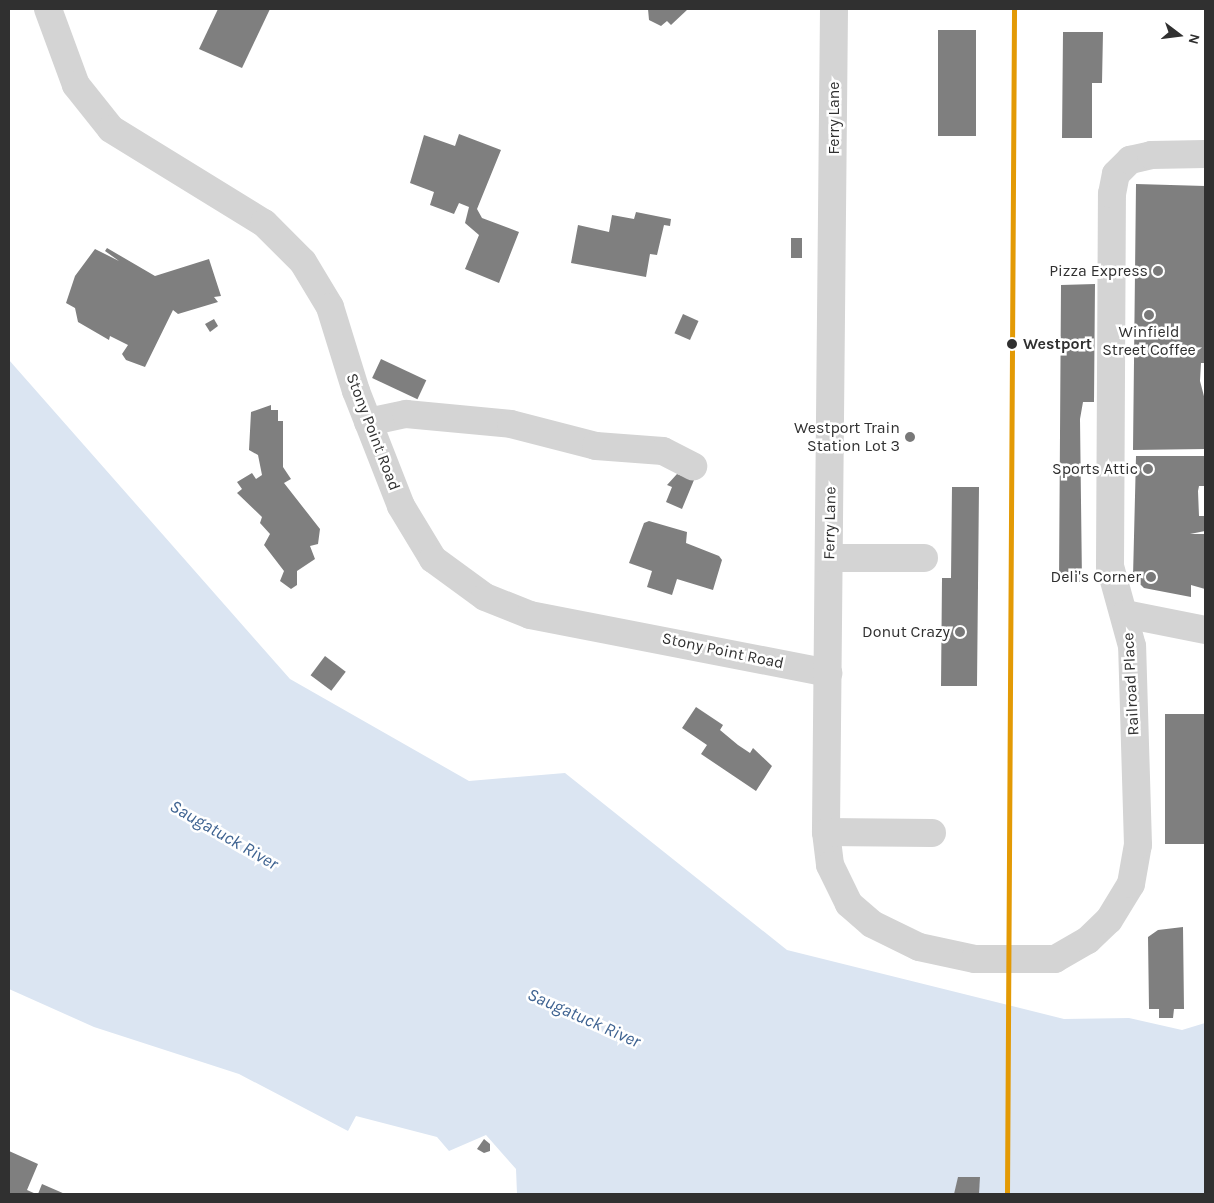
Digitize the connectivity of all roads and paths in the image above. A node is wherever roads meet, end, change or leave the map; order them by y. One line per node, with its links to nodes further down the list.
1 (48, 9): 4 (street, Stony Point Road)
2 (834, 9): 6 (street, Ferry Lane)
3 (1205, 154): 8 (street, Railroad Place)
4 (368, 422): 5 (street); 10 (street, Stony Point Road)
5 (693, 466)
6 (829, 558): 7 (street); 10 (street, Ferry Lane)
7 (924, 558)
8 (1125, 614): 9 (street); 13 (street, Railroad Place)
9 (1205, 630)
10 (828, 673): 11 (street, Ferry Lane)
11 (826, 832): 12 (street); 13 (street, Ferry Lane)
12 (932, 833)
13 (962, 958)

